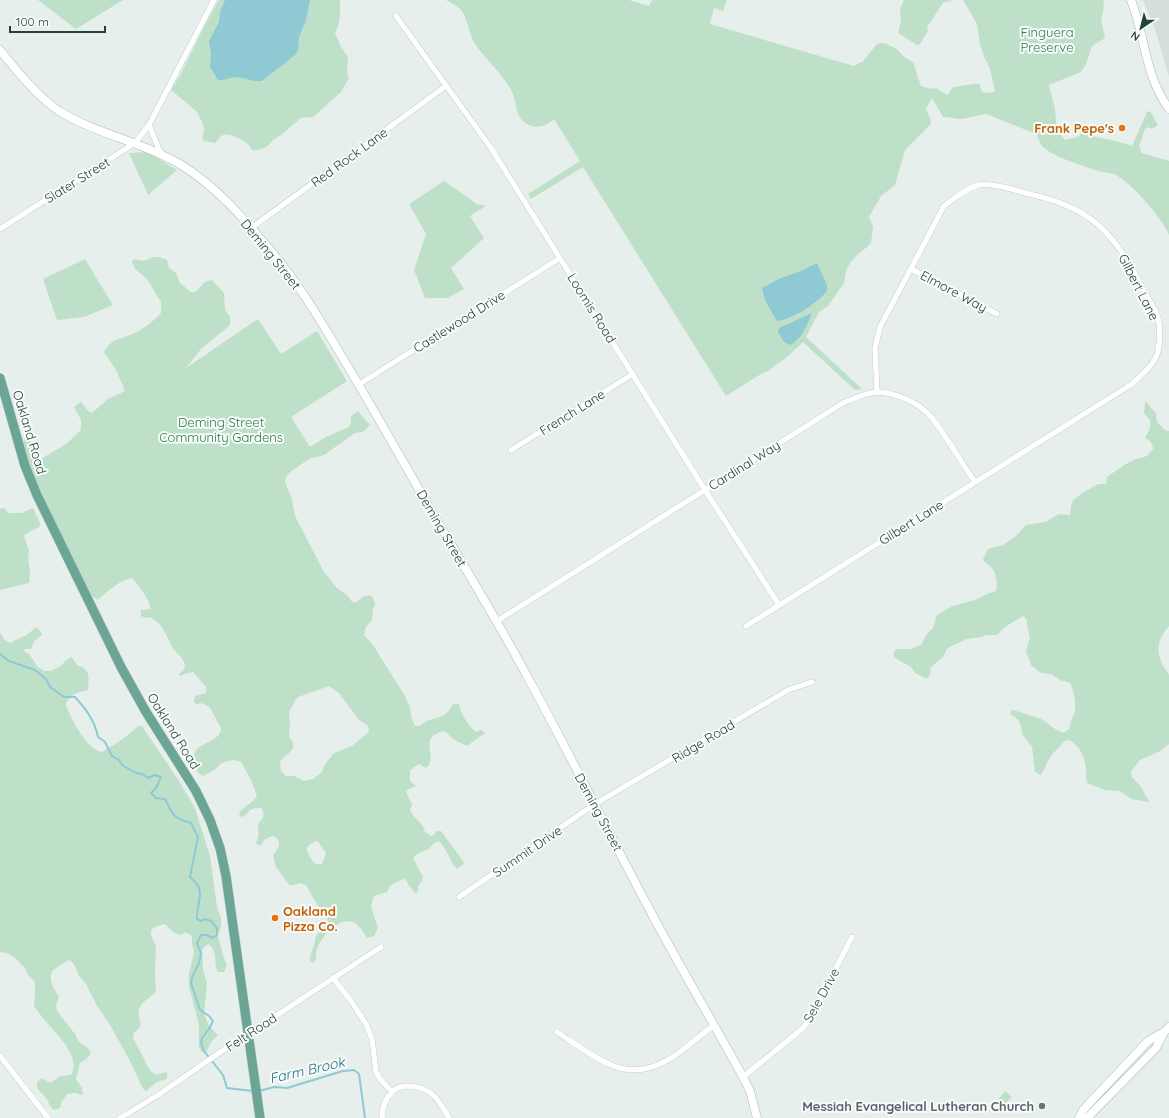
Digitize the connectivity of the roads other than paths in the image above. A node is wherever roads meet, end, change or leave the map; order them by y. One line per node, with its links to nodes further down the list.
1 (214, 0): 7 (street, Slater Street)
2 (1132, 0): 6 (street)
3 (396, 16): 5 (street, Loomis Road)
4 (0, 50): 8 (street, Deming Street)
5 (446, 86): 10 (street, Red Rock Lane); 12 (street, Loomis Road)
6 (1169, 109)
7 (149, 125): 8 (street, Slater Street); 9 (street)
8 (135, 143): 9 (street, Deming Street); 11 (street, Slater Street)
9 (160, 154): 10 (street, Deming Street)
10 (251, 228): 17 (street, Deming Street)
11 (0, 230)
12 (560, 258): 15 (street, Loomis Road); 17 (street, Castlewood Drive)
13 (911, 269): 14 (street, Elmore Way); 18 (street, Gilbert Lane); 20 (street, Gilbert Lane)
14 (997, 314)
15 (633, 374): 19 (street, French Lane); 21 (street, Loomis Road)
16 (0, 378): 34 (main road, Oakland Road)
17 (358, 385): 23 (street, Deming Street)
18 (877, 392): 20 (street, Cardinal Way); 21 (street, Cardinal Way)
19 (511, 450)
20 (975, 482): 22 (street, Gilbert Lane)
21 (704, 490): 22 (street, Loomis Road); 23 (street, Cardinal Way)
22 (779, 605): 24 (street, Gilbert Lane)
23 (497, 621): 26 (street, Deming Street)
24 (746, 626)
25 (812, 682): 26 (street, Ridge Road)
26 (595, 804): 27 (street, Summit Drive); 31 (street, Deming Street)
27 (459, 898)
28 (852, 937): 36 (street, Sele Drive)
29 (381, 947): 30 (street, Felt Road)
30 (333, 978): 34 (street, Felt Road); 37 (street)
31 (714, 1025): 33 (street); 36 (street, Deming Street)
32 (1166, 1029): 44 (street); 45 (street)
33 (557, 1032)
34 (248, 1034): 39 (street, Felt Road); 40 (main road, Oakland Road)
35 (0, 1056): 38 (street)
36 (743, 1077): 43 (street, Deming Street)
37 (392, 1092): 41 (street); 42 (street)
38 (48, 1118)
39 (120, 1118)
40 (260, 1118)
41 (382, 1118)
42 (449, 1118)
43 (757, 1118)
44 (1080, 1118)
45 (1087, 1118)

